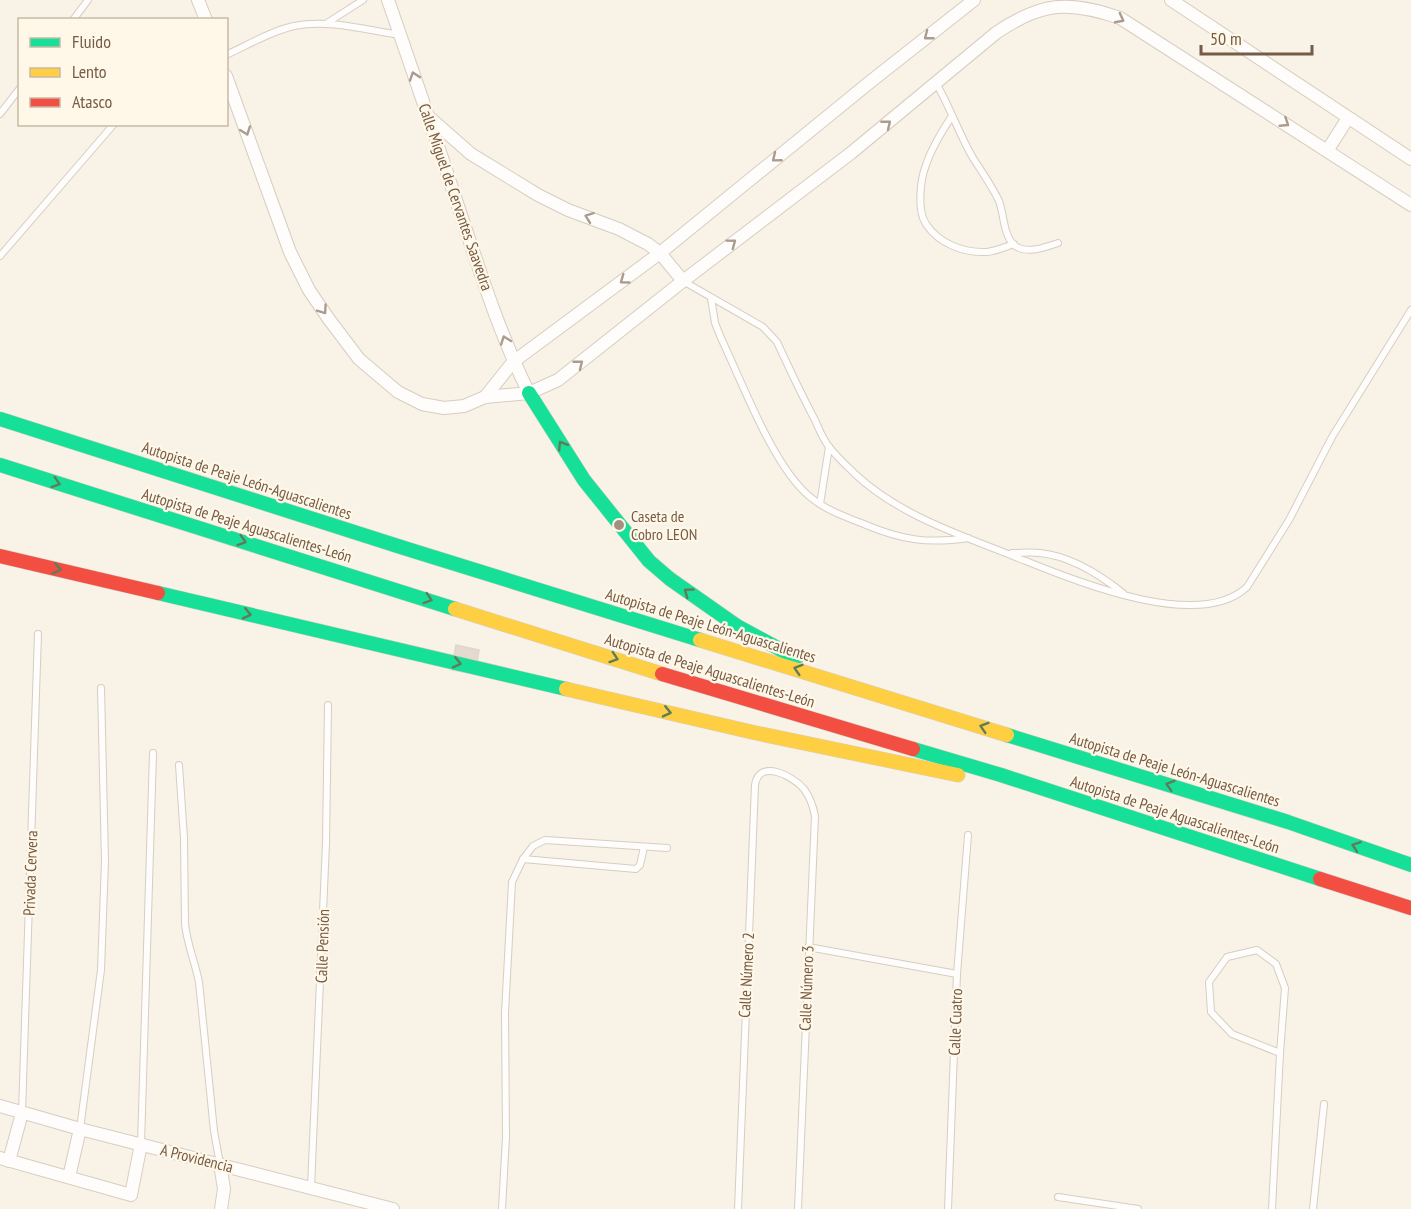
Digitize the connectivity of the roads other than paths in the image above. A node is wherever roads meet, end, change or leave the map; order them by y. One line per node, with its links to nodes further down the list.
1 (88, 0): 7 (lane)
2 (198, 0): 8 (street)
3 (363, 0): 9 (lane)
4 (388, 0): 10 (street, Calle Miguel de Cervantes Saavedra)
5 (974, 0): 25 (street, one-way to 25)
6 (1171, 0): 18 (street)
7 (74, 18)
8 (205, 18)
9 (326, 24): 10 (lane); 11 (lane)
10 (400, 35): 17 (street, Calle Miguel de Cervantes Saavedra, one-way to 10)
11 (228, 54)
12 (228, 82): 32 (street, one-way to 32)
13 (936, 83): 16 (lane); 20 (street, one-way to 20); 27 (street, one-way to 13)
14 (18, 91): 15 (lane)
15 (0, 114)
16 (952, 116): 24 (lane); 24 (lane)
17 (429, 117): 25 (street, one-way to 17); 30 (street, Calle Miguel de Cervantes Saavedra, one-way to 17)
18 (1348, 118): 20 (street); 21 (street)
19 (112, 126): 26 (lane)
20 (1327, 151): 22 (street)
21 (1411, 159)
22 (1411, 205)
23 (1058, 243): 24 (lane)
24 (1014, 244)
25 (660, 253): 27 (street); 30 (street, one-way to 30)
26 (0, 256)
27 (683, 281): 28 (lane); 31 (street, one-way to 27)
28 (711, 298): 34 (lane); 36 (lane)
29 (1411, 310): 40 (lane)
30 (513, 362): 31 (street, Calle Miguel de Cervantes Saavedra); 32 (street)
31 (529, 393): 32 (street); 44 (highway, one-way to 31)
32 (485, 397)
33 (0, 419): 50 (highway, Autopista de Peaje León-Aguascalientes, one-way to 33)
34 (829, 447): 36 (lane); 37 (lane)
35 (0, 465): 48 (highway, Autopista de Peaje Aguascalientes-León, one-way to 48)
36 (820, 504): 37 (lane)
37 (969, 538): 38 (lane)
38 (1007, 553): 40 (lane); 40 (lane)
39 (0, 556): 48 (highway, one-way to 48)
40 (1126, 595)
41 (38, 634): 62 (lane, Privada Cervera)
42 (101, 688): 63 (lane)
43 (328, 705): 68 (lane, Calle Pensión)
44 (1093, 747)
45 (153, 753): 64 (lane)
46 (179, 765): 66 (lane)
47 (1158, 767): 50 (highway)
48 (1001, 775): 56 (highway, Autopista de Peaje Aguascalientes-León)
49 (789, 776): 57 (lane, Calle Número 3); 73 (lane, Calle Número 2)
50 (1288, 822): 55 (highway, Autopista de Peaje León-Aguascalientes, one-way to 50)
51 (968, 835): 58 (lane, Calle Cuatro)
52 (644, 847): 53 (lane); 54 (lane); 54 (lane)
53 (667, 848)
54 (523, 859): 72 (lane)
55 (1411, 865)
56 (1411, 908)
57 (808, 947): 58 (lane); 74 (lane, Calle Número 3)
58 (957, 974): 75 (lane, Calle Cuatro)
59 (1280, 1053): 59 (lane); 77 (lane)
60 (1324, 1104): 78 (lane)
61 (0, 1106): 62 (street, A Providencia)
62 (22, 1113): 63 (street, A Providencia); 65 (street)
63 (80, 1129): 64 (street, A Providencia); 67 (street)
64 (141, 1144): 66 (street, A Providencia); 67 (street)
65 (4, 1160): 67 (street)
66 (220, 1164): 68 (street, A Providencia); 70 (street)
67 (69, 1177)
68 (311, 1187): 71 (street, A Providencia)
69 (1058, 1197): 76 (lane)
70 (221, 1209)
71 (393, 1209)
72 (502, 1209)
73 (738, 1209)
74 (798, 1209)
75 (948, 1209)
76 (1138, 1209)
77 (1272, 1209)
78 (1313, 1209)

